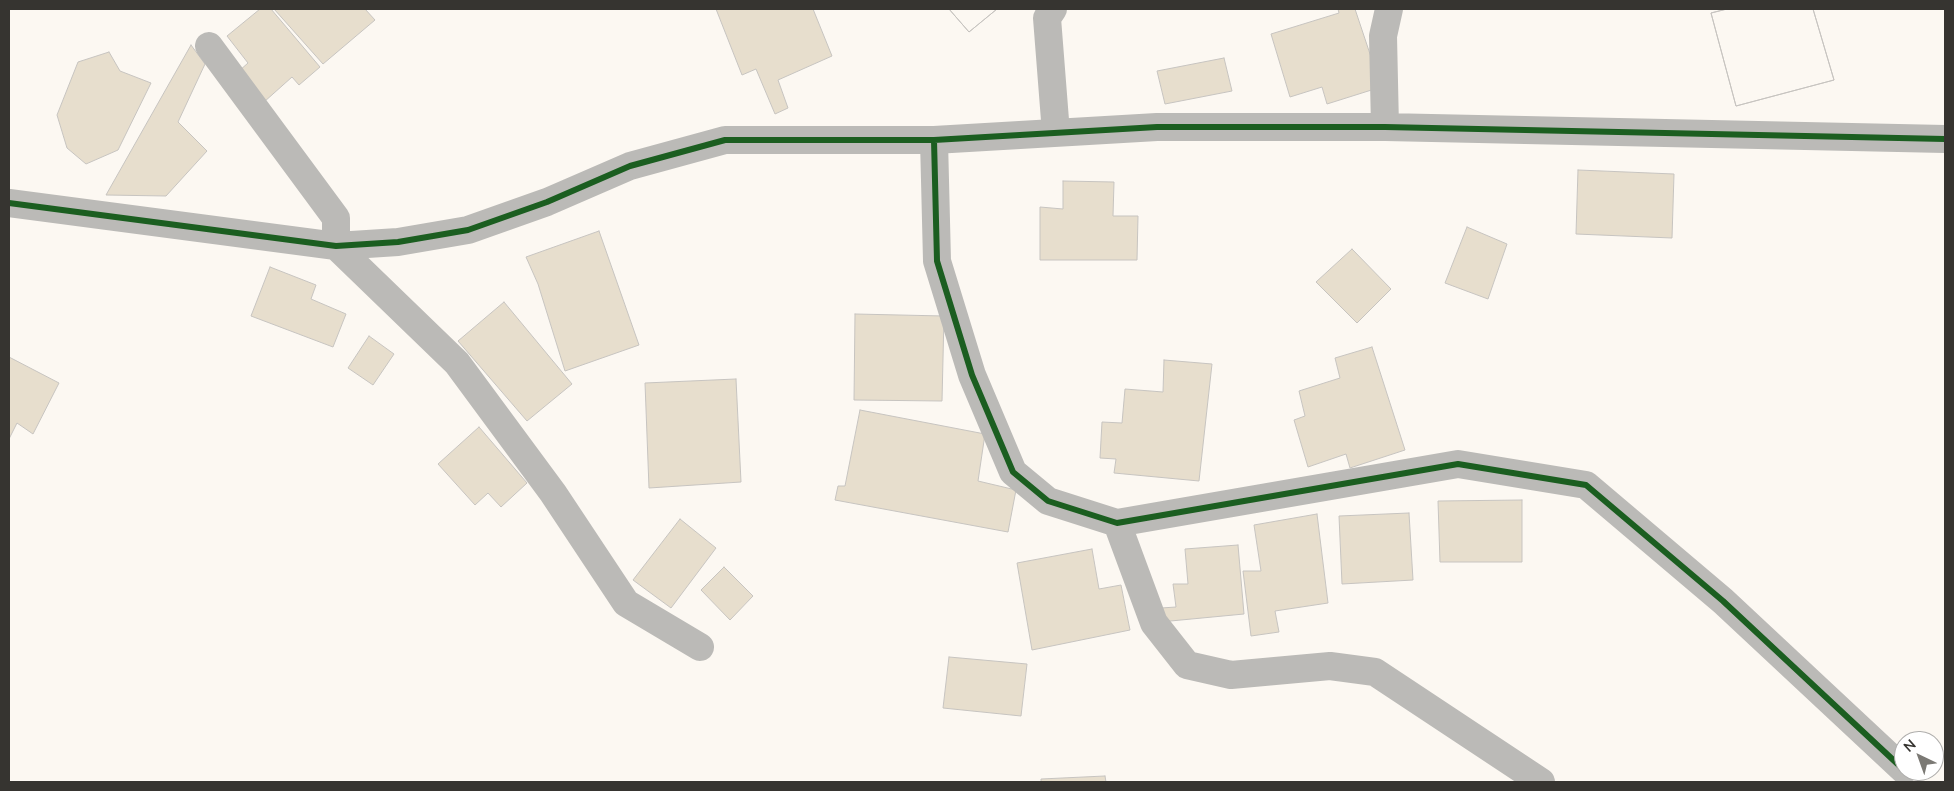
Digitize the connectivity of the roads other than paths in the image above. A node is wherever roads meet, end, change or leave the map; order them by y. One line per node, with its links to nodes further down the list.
1 (1054, 9): 5 (street)
2 (1389, 9): 4 (street)
3 (209, 46): 9 (street)
4 (1385, 127): 5 (street); 6 (street)
5 (1056, 133): 7 (street)
6 (1945, 139)
7 (934, 140): 9 (street); 10 (street)
8 (9, 203): 9 (street)
9 (336, 246): 11 (street)
10 (1116, 523): 12 (street); 13 (street)
11 (700, 647)
12 (1894, 762)
13 (1541, 782)

